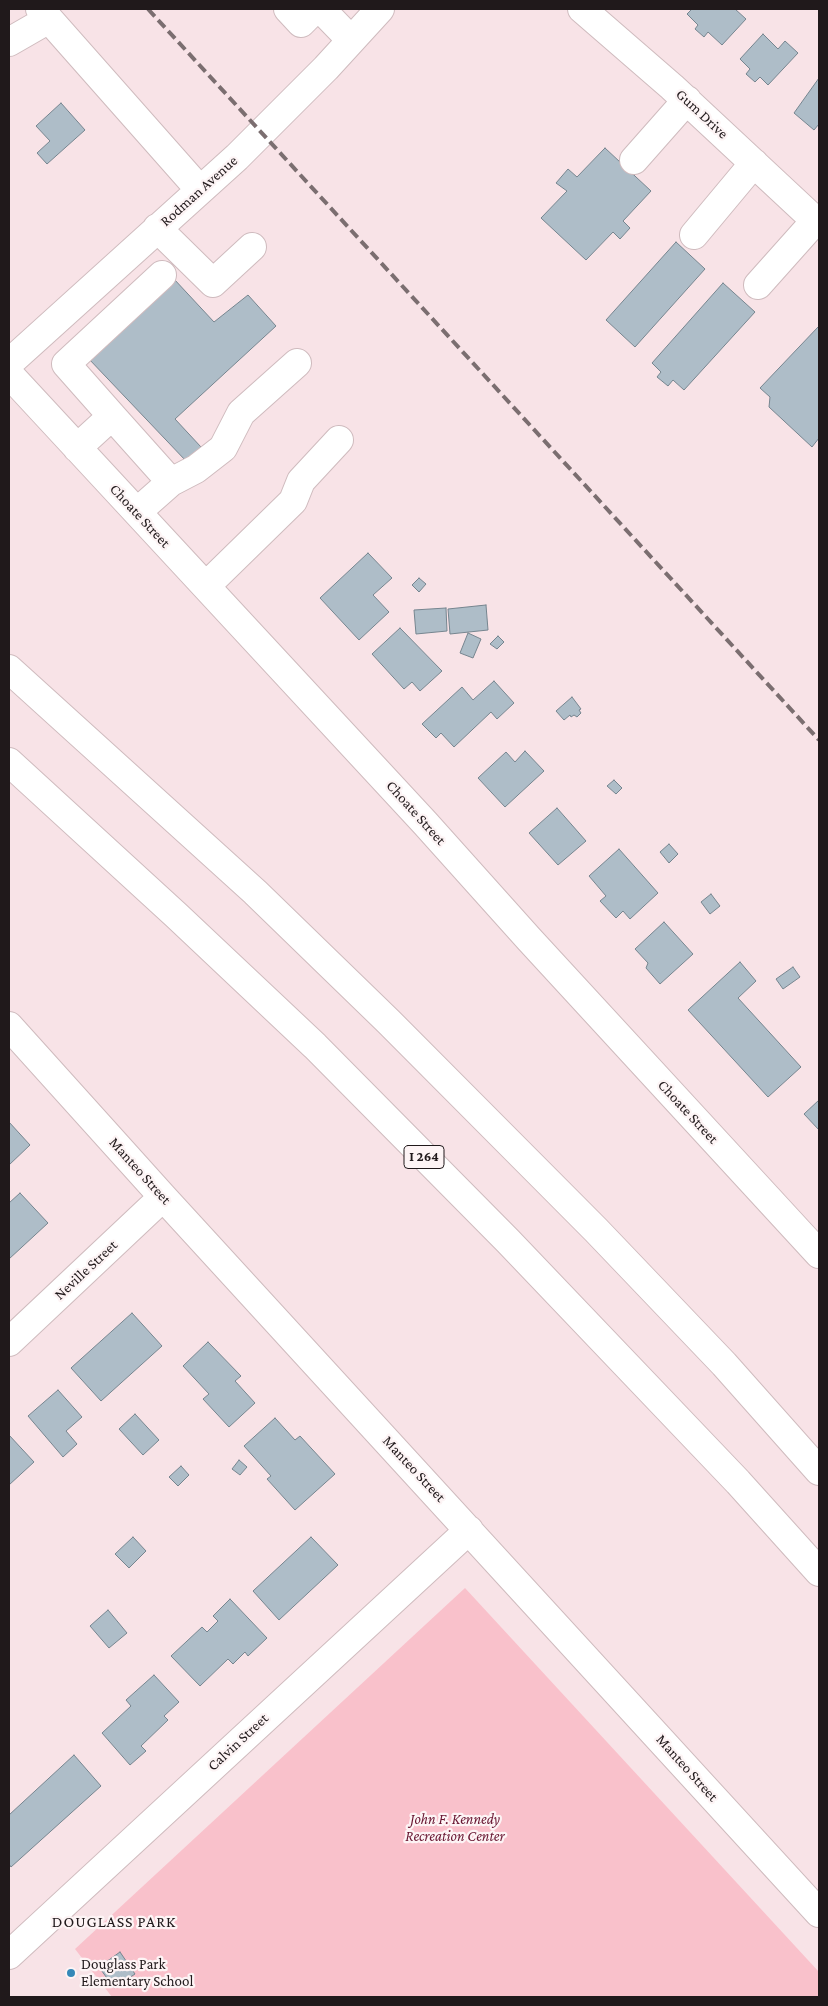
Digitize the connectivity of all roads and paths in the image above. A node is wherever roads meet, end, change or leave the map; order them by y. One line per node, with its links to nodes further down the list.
1 (288, 9): 2 (main road)
2 (315, 9)
3 (321, 9): 7 (main road)
4 (380, 9): 7 (main road, Rodman Avenue)
5 (582, 9): 9 (main road, Gum Drive)
6 (45, 14): 8 (main road); 12 (main road)
7 (351, 40): 12 (main road, Rodman Avenue)
8 (9, 42)
9 (687, 100): 10 (main road); 11 (main road, Gum Drive)
10 (634, 160)
11 (754, 163): 13 (main road, Gum Drive); 15 (main road)
12 (200, 190): 14 (main road, Rodman Avenue)
13 (817, 222): 18 (main road)
14 (157, 228): 16 (main road); 20 (main road, Rodman Avenue)
15 (694, 235)
16 (252, 247)
17 (162, 275): 22 (main road)
18 (758, 285)
19 (297, 362): 25 (main road)
20 (9, 363)
21 (9, 374): 24 (main road, Choate Street)
22 (112, 416): 24 (main road); 25 (main road)
23 (338, 440): 27 (main road)
24 (77, 448): 26 (main road, Choate Street)
25 (172, 482): 26 (main road)
26 (137, 512): 27 (main road, Choate Street)
27 (206, 586): 32 (main road, Choate Street)
28 (9, 668): 34 (main road)
29 (9, 762): 36 (main road, I 264)
30 (9, 1026): 31 (main road, Manteo Street)
31 (163, 1197): 33 (main road, Neville Street); 35 (main road, Manteo Street)
32 (819, 1254)
33 (9, 1342)
34 (819, 1471)
35 (469, 1530): 37 (main road, Manteo Street); 38 (main road, Calvin Street)
36 (819, 1572)
37 (819, 1912)
38 (9, 1955)

